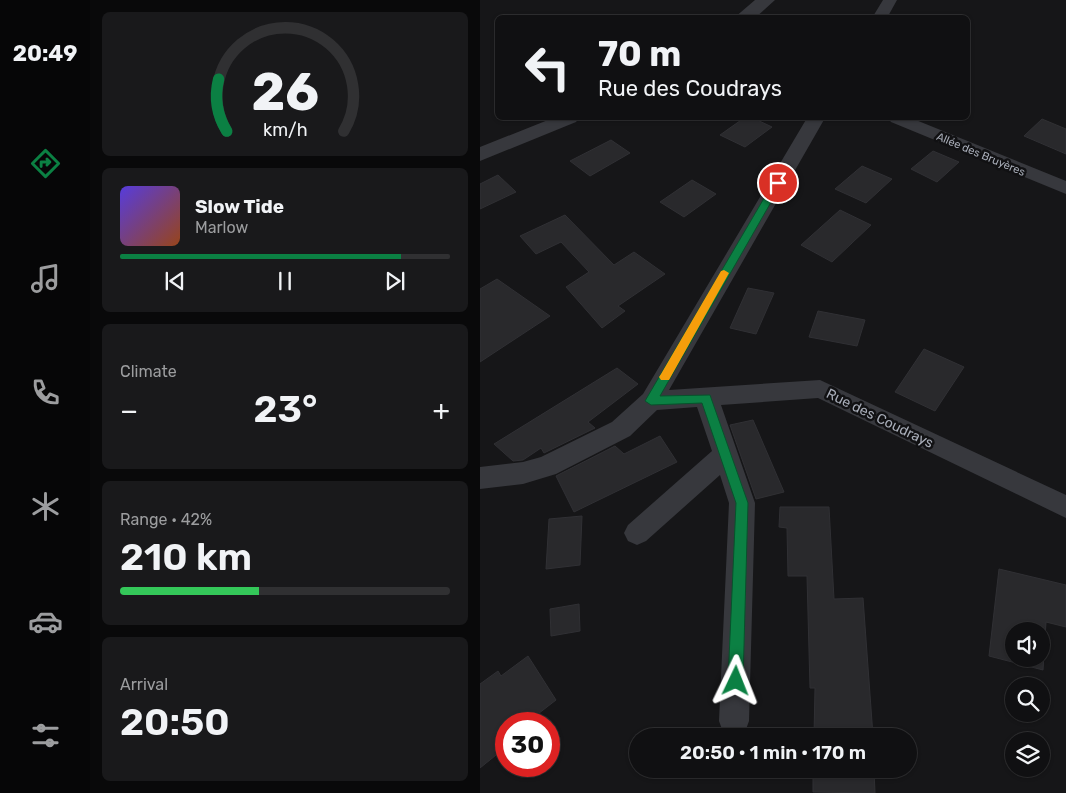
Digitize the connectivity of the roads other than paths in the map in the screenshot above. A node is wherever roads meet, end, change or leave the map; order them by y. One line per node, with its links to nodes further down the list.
1 (766, 0): 3 (street)
2 (890, 0): 4 (street)
3 (747, 15)
4 (881, 15)
5 (564, 120): 8 (street)
6 (815, 120): 11 (street)
7 (903, 120): 9 (street, Allée des Bruyères)
8 (480, 155)
9 (1066, 188)
10 (706, 398): 11 (street, Rue des Coudrays); 12 (street); 14 (street, Rue des Coudrays)
11 (651, 401): 13 (street)
12 (726, 454): 15 (street); 16 (street)
13 (480, 478)
14 (1066, 507)
15 (637, 533)
16 (734, 721)

